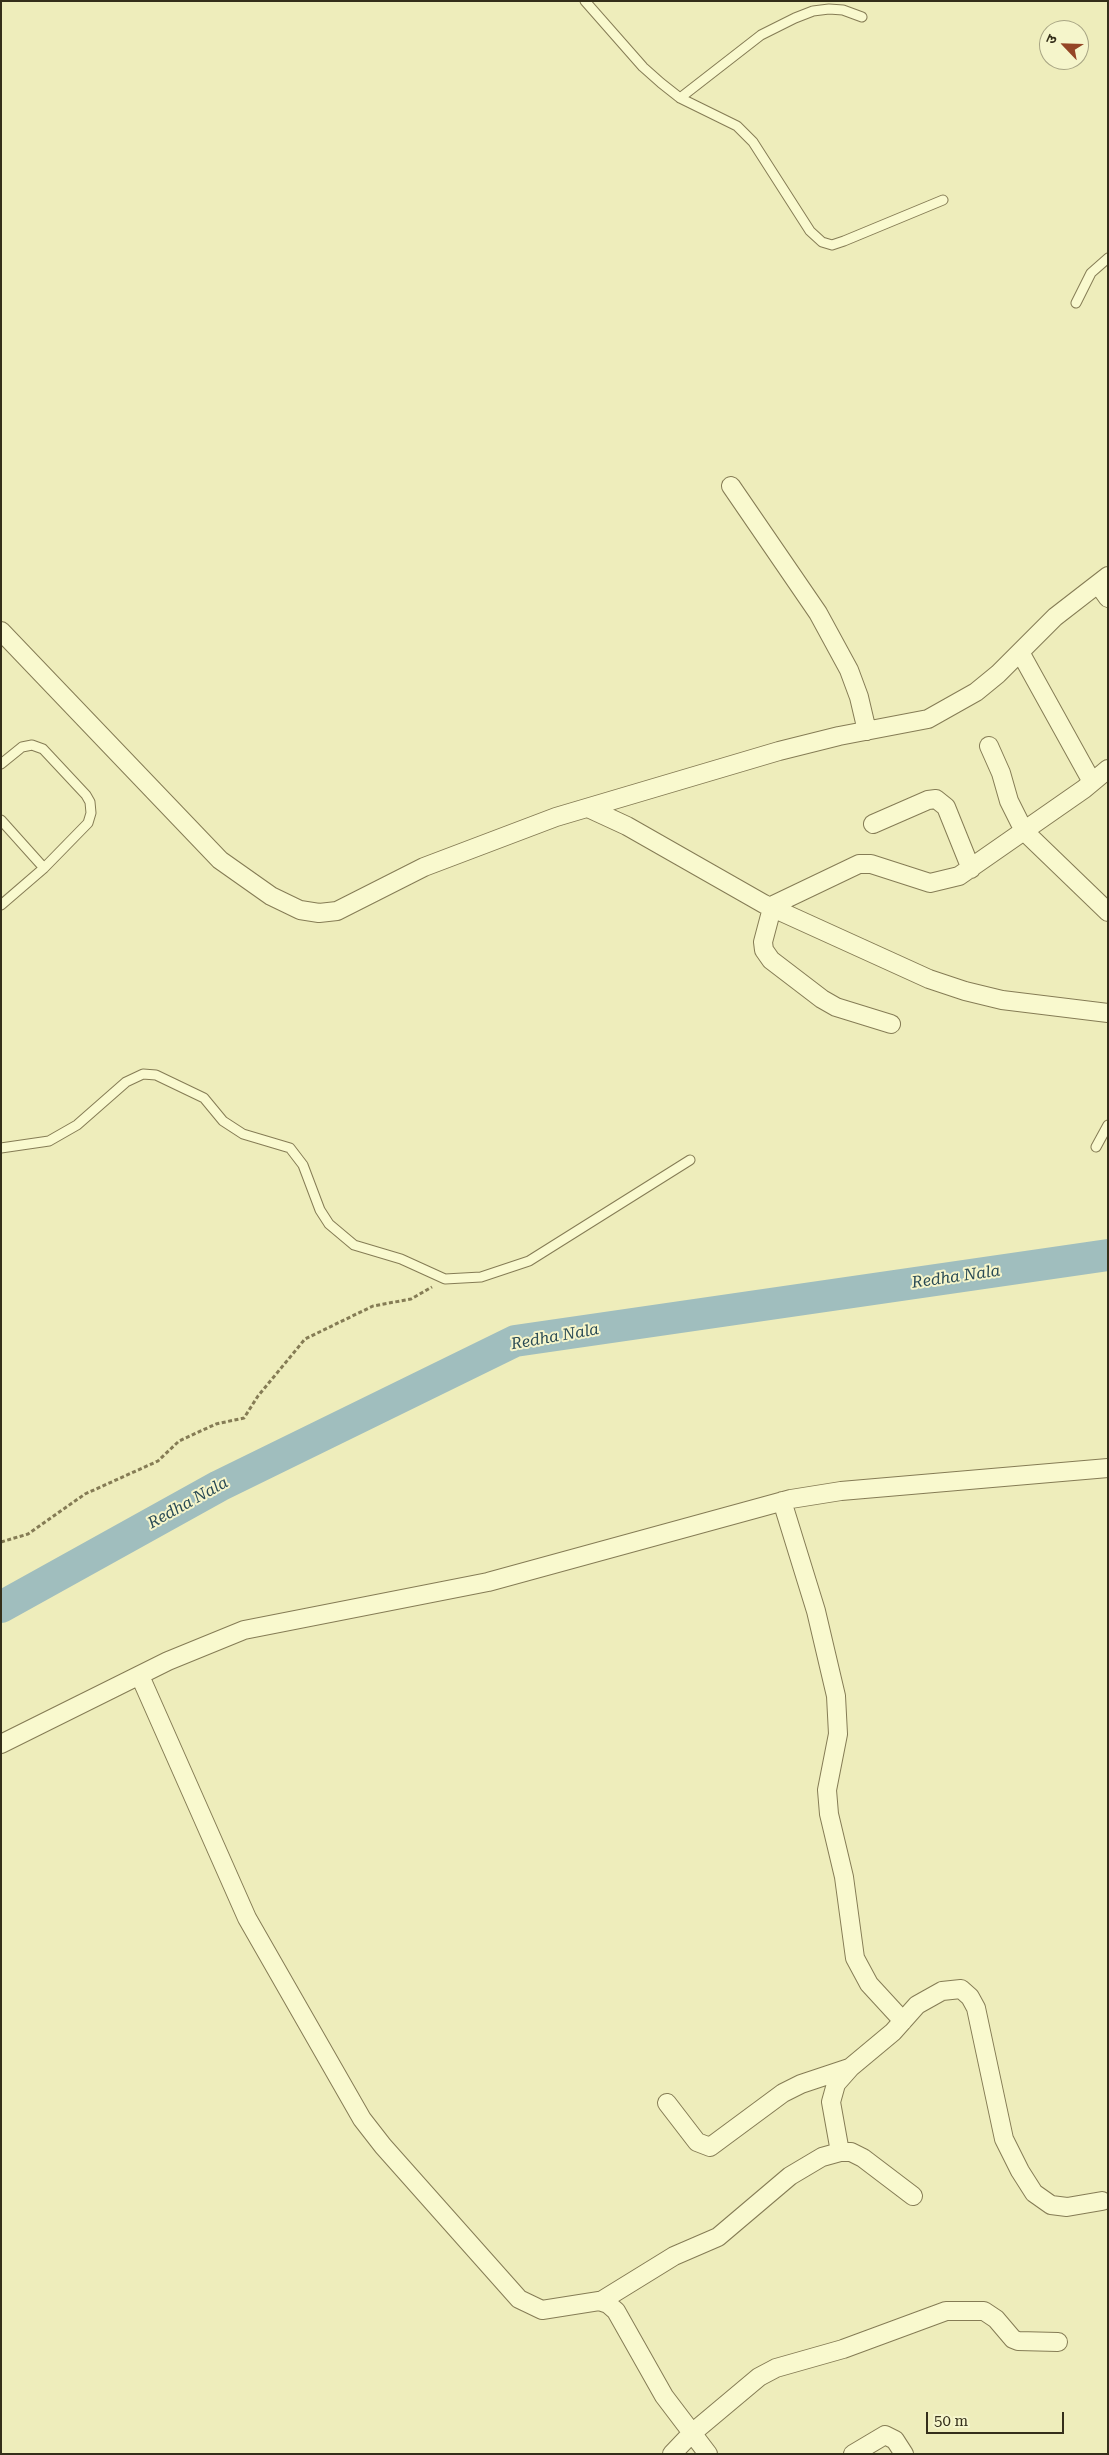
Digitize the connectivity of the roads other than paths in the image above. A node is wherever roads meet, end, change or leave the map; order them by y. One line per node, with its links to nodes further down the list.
1 (585, 1): 3 (lane)
2 (862, 17): 3 (lane)
3 (680, 98): 4 (lane)
4 (943, 200)
5 (1108, 258): 6 (lane)
6 (1076, 304)
7 (731, 486): 11 (street)
8 (1104, 586): 10 (street)
9 (1, 631): 16 (street)
10 (1020, 652): 11 (street); 15 (street)
11 (867, 731): 16 (street)
12 (989, 746): 19 (street)
13 (1, 764): 20 (lane)
14 (1108, 769): 15 (street)
15 (1092, 782): 19 (street)
16 (588, 808): 23 (street)
17 (1, 820): 20 (lane)
18 (873, 824): 21 (street)
19 (1024, 832): 21 (street); 24 (street)
20 (44, 868): 22 (lane)
21 (971, 869): 23 (street)
22 (1, 905)
23 (771, 907): 25 (street); 26 (street)
24 (1108, 912)
25 (1108, 1013)
26 (891, 1024)
27 (1108, 1125): 28 (lane)
28 (1096, 1147)
29 (1, 1148): 30 (lane)
30 (690, 1160)
31 (1108, 1468): 32 (street)
32 (782, 1501): 33 (street); 35 (street)
33 (140, 1676): 34 (street); 41 (street)
34 (1, 1744)
35 (903, 2022): 36 (street); 40 (street)
36 (851, 2067): 37 (street); 38 (street)
37 (667, 2103)
38 (840, 2152): 39 (street); 41 (street)
39 (913, 2196)
40 (1102, 2200)
41 (601, 2301): 43 (street)
42 (1058, 2342): 43 (street)
43 (691, 2434): 44 (street); 45 (street)
44 (672, 2454)
45 (708, 2454)
46 (853, 2454): 47 (street)
47 (904, 2454)

